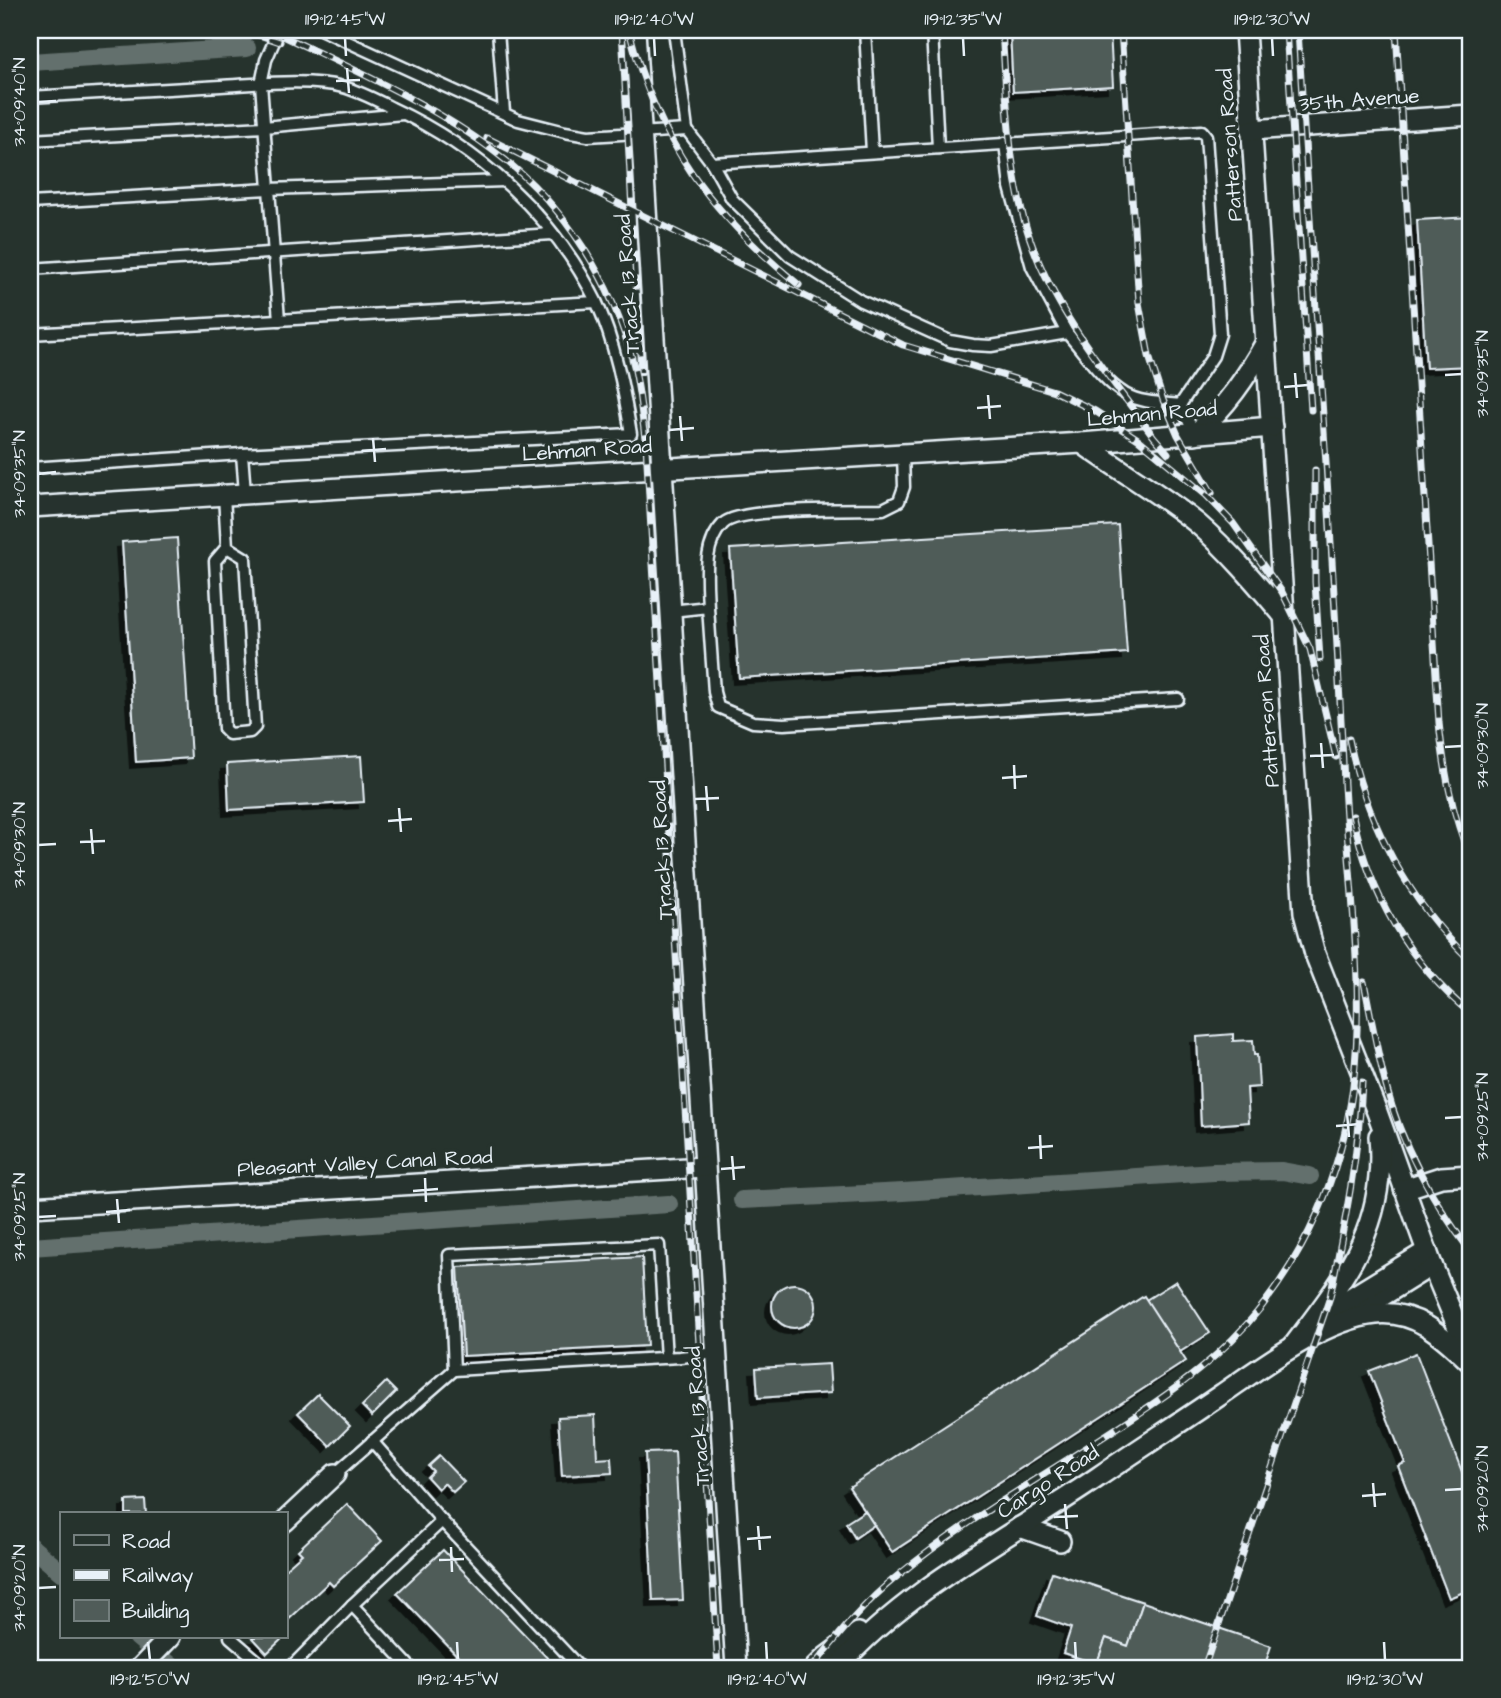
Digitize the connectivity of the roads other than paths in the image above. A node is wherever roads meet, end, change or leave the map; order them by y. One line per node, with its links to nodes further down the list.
1 (279, 30): 9 (lane)
2 (322, 30): 11 (lane)
3 (498, 30): 11 (lane)
4 (635, 30): 17 (street, Track 13 Road)
5 (674, 30): 15 (lane)
6 (865, 30): 21 (lane)
7 (932, 30): 20 (lane)
8 (1245, 30): 16 (street, Patterson Road)
9 (261, 83): 10 (lane); 12 (lane); 14 (lane)
10 (30, 97)
11 (503, 113): 17 (lane)
12 (405, 114): 14 (lane); 23 (lane)
13 (1471, 115): 16 (street, 35th Avenue)
14 (264, 127): 18 (lane); 24 (lane)
15 (687, 130): 17 (lane); 22 (lane)
16 (1251, 130): 33 (street, Patterson Road)
17 (642, 134): 41 (street, Track 13 Road)
18 (30, 140)
19 (1004, 143): 20 (lane); 31 (lane); 34 (lane)
20 (938, 148): 21 (lane)
21 (872, 152): 22 (lane)
22 (712, 163): 31 (lane)
23 (504, 181): 24 (lane); 26 (lane)
24 (269, 189): 25 (lane); 27 (lane)
25 (30, 202)
26 (552, 234): 27 (lane); 29 (lane)
27 (274, 252): 28 (lane); 30 (lane)
28 (30, 269)
29 (596, 302): 30 (lane); 38 (lane)
30 (279, 320): 32 (lane)
31 (1067, 333): 34 (lane)
32 (30, 334)
33 (1266, 342): 35 (street, Patterson Road); 36 (street)
34 (1180, 405): 36 (lane)
35 (1272, 427): 36 (street, Lehman Road); 48 (street, Patterson Road)
36 (1195, 433): 37 (street, Lehman Road)
37 (1082, 443): 39 (street, Lehman Road); 48 (street)
38 (242, 454): 40 (lane); 42 (lane)
39 (903, 454): 41 (street, Lehman Road); 46 (lane)
40 (30, 468)
41 (662, 468): 42 (street, Lehman Road); 47 (street, Track 13 Road)
42 (245, 494): 43 (street, Lehman Road)
43 (223, 495): 44 (street, Lehman Road); 45 (lane)
44 (30, 507)
45 (227, 547): 45 (lane)
46 (708, 607): 47 (lane); 49 (lane)
47 (671, 611): 51 (street, Track 13 Road)
48 (1283, 615): 50 (street, Patterson Road)
49 (1178, 699)
50 (1377, 1112): 53 (street, Patterson Road); 56 (street, Cargo Road)
51 (704, 1167): 54 (street, Pleasant Valley Canal Road); 59 (street, Track 13 Road)
52 (1471, 1175): 53 (street)
53 (1404, 1189): 55 (street, Patterson Road)
54 (30, 1207)
55 (1430, 1258): 56 (street); 57 (street); 61 (street, Patterson Road)
56 (1311, 1322): 58 (street, Cargo Road)
57 (1336, 1325): 58 (street, Cargo Road); 61 (street, Cargo Road)
58 (1293, 1345): 63 (street, Cargo Road)
59 (717, 1353): 60 (lane); 72 (street, Track 13 Road)
60 (666, 1358): 62 (lane); 62 (lane)
61 (1471, 1361)
62 (454, 1370): 65 (lane)
63 (1210, 1402): 64 (street); 69 (street, Cargo Road)
64 (1202, 1426)
65 (372, 1441): 66 (lane); 68 (lane)
66 (335, 1475): 67 (street)
67 (287, 1519)
68 (442, 1521): 71 (lane); 80 (lane)
69 (1020, 1527): 70 (street); 73 (street, Cargo Road)
70 (1060, 1541)
71 (352, 1605): 78 (lane); 79 (lane)
72 (733, 1607): 81 (street, Track 13 Road); 82 (street)
73 (895, 1612): 83 (street); 84 (street, Cargo Road)
74 (169, 1638): 76 (street)
75 (231, 1638): 77 (lane)
76 (141, 1668)
77 (266, 1668)
78 (285, 1668)
79 (411, 1668)
80 (580, 1668)
81 (736, 1668)
82 (746, 1668)
83 (815, 1668)
84 (837, 1668)

